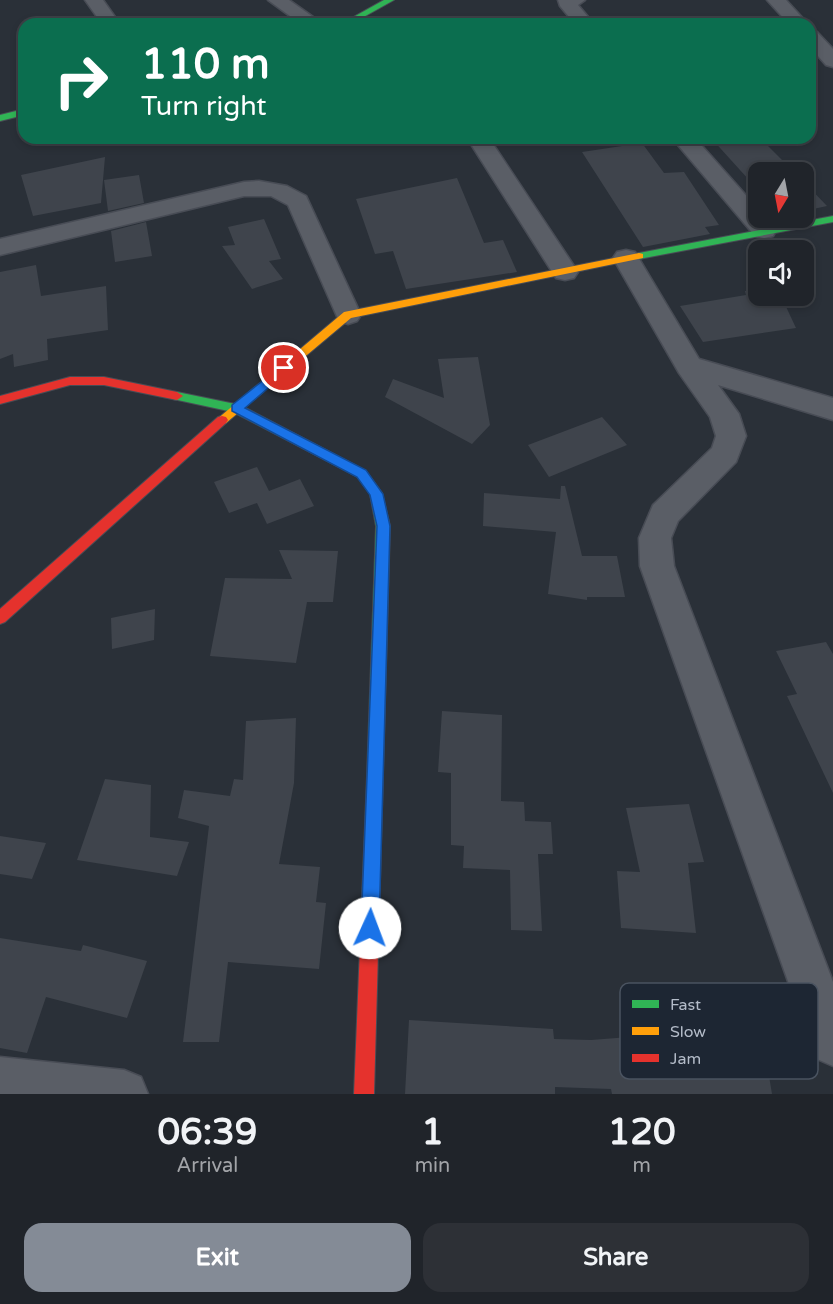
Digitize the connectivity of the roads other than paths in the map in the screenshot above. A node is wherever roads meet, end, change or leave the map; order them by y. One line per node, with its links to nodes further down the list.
1 (94, 0): 6 (street)
2 (278, 0): 7 (street)
3 (390, 0): 8 (street)
4 (776, 0): 10 (street)
5 (569, 1): 9 (street)
6 (107, 18)
7 (305, 18)
8 (356, 18)
9 (581, 18)
10 (793, 18)
11 (816, 43): 12 (street)
12 (833, 61)
13 (18, 114): 14 (street)
14 (0, 118)
15 (482, 144): 21 (street)
16 (689, 144): 18 (street)
17 (833, 219): 18 (street)
18 (764, 231): 20 (street)
19 (0, 247): 22 (street)
20 (626, 258): 21 (street); 23 (street)
21 (565, 272): 22 (street)
22 (348, 315): 25 (street)
23 (689, 366): 26 (street); 28 (street)
24 (0, 399): 25 (street)
25 (236, 408): 27 (street); 33 (street)
26 (833, 409)
27 (0, 618)
28 (811, 983)
29 (818, 1002): 30 (street)
30 (833, 1043)
31 (0, 1081): 32 (street)
32 (124, 1094)
33 (364, 1094)

